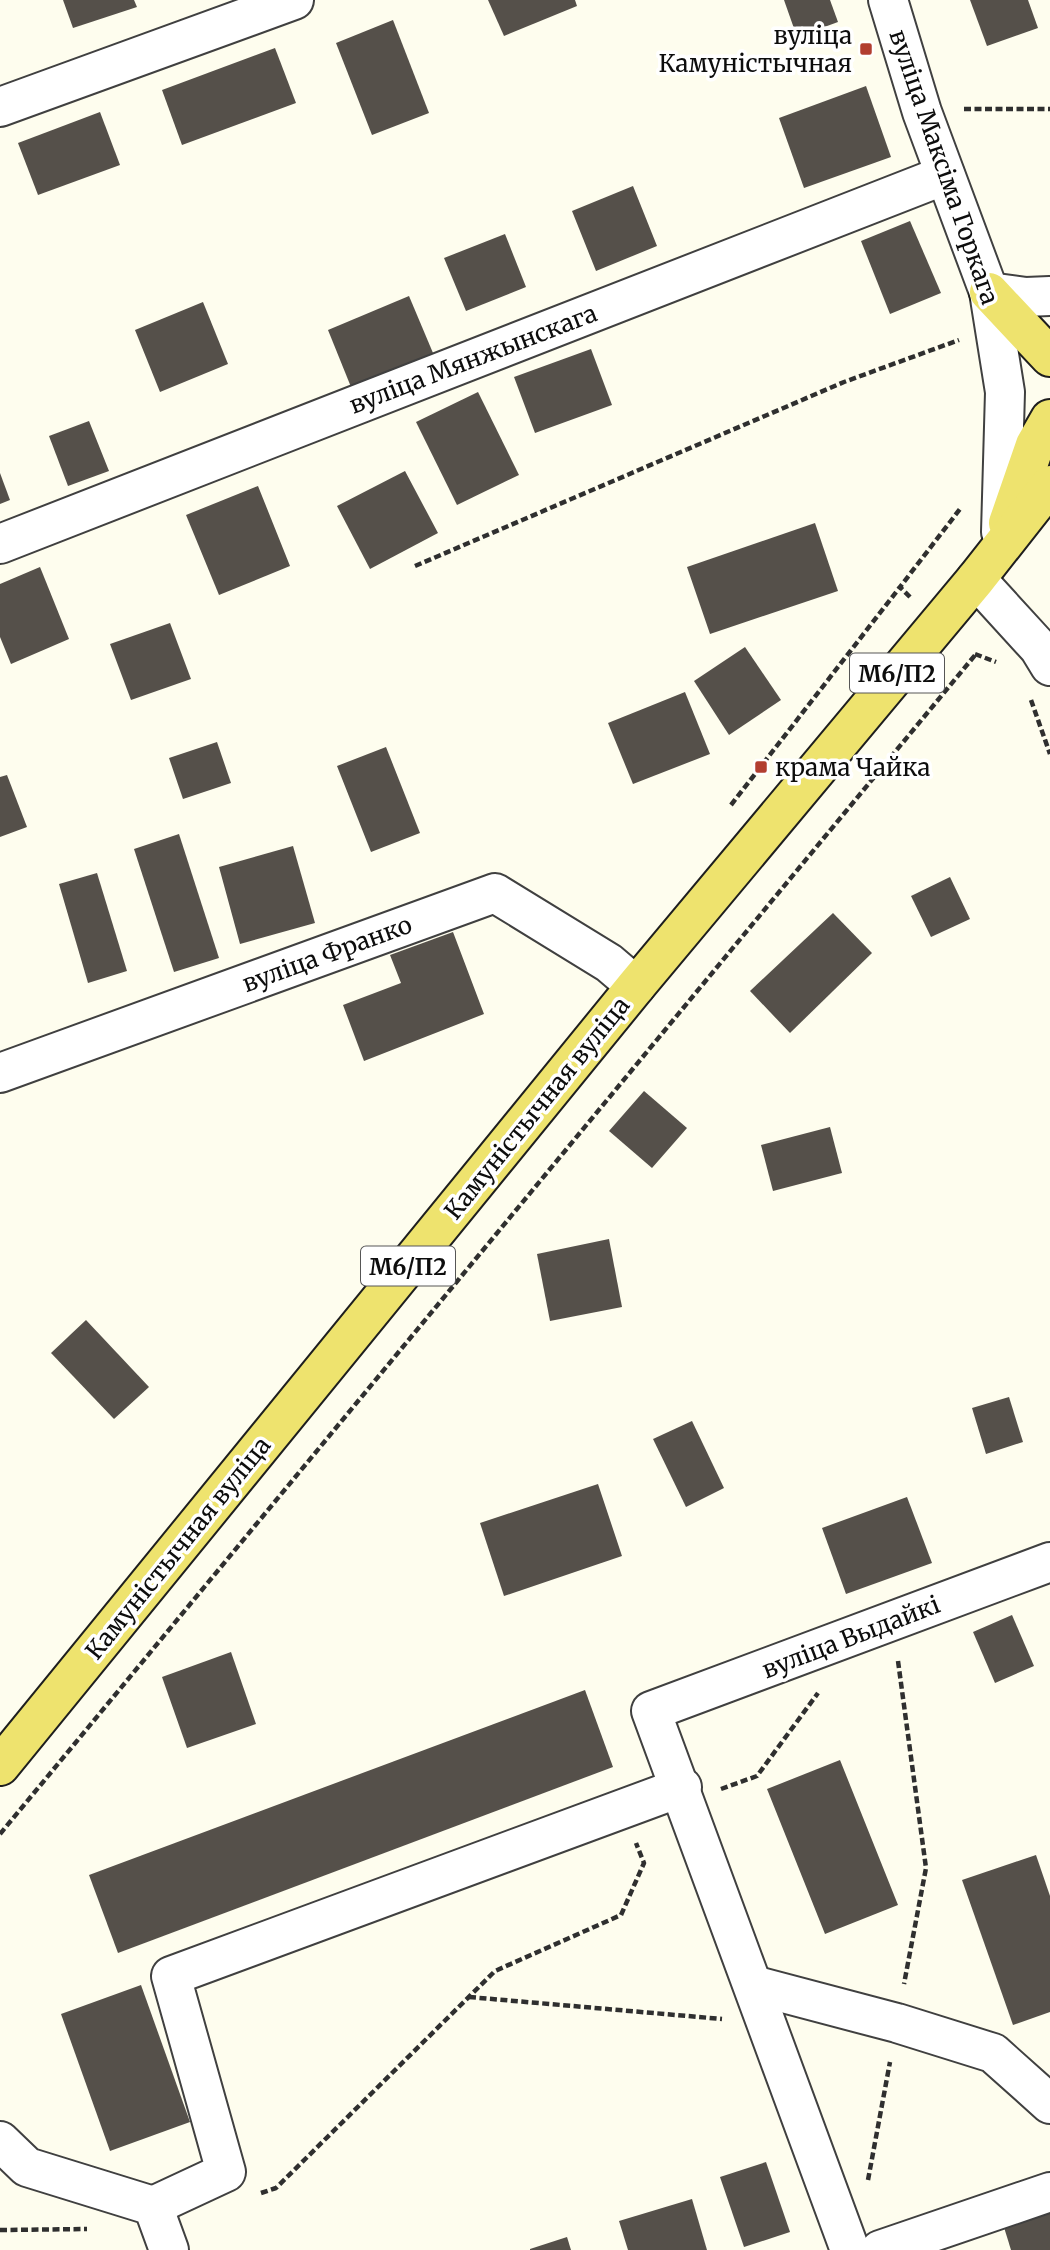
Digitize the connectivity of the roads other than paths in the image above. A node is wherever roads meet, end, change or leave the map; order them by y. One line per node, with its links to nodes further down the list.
1 (294, 0): 3 (street)
2 (888, 0): 4 (street, вуліца Максіма Горкага)
3 (0, 107)
4 (945, 175): 5 (street, вуліца Максіма Горкага); 10 (street, вуліца Мянжынскага)
5 (989, 292): 6 (street); 7 (main road); 11 (street, вуліца Максіма Горкага)
6 (1050, 296)
7 (1050, 357)
8 (1050, 419): 11 (main road, М6/П2)
9 (1050, 485): 11 (main road, Камуністычная вуліца / М6/П2)
10 (0, 544)
11 (1001, 545): 12 (main road, Камуністычная вуліца / М6/П2)
12 (976, 579): 13 (street); 14 (main road, Камуністычная вуліца / М6/П2)
13 (1039, 680)
14 (636, 986): 15 (street, вуліца Франко); 17 (main road, Камуністычная вуліца / М6/П2)
15 (0, 1073)
16 (1050, 1562): 18 (street, вуліца Выдайкі)
17 (0, 1766)
18 (684, 1794): 19 (street); 23 (street)
19 (754, 1985): 20 (street); 25 (street)
20 (1050, 2104)
21 (0, 2141): 23 (street)
22 (1050, 2192): 26 (street)
23 (153, 2206): 24 (street)
24 (169, 2250)
25 (850, 2250)
26 (880, 2250)

